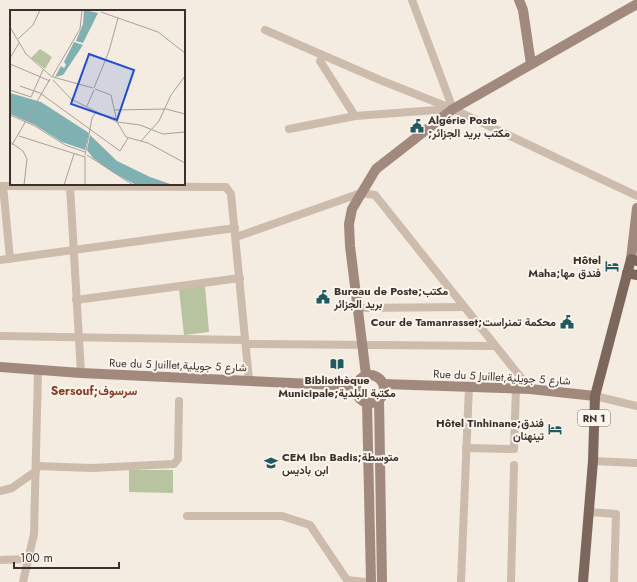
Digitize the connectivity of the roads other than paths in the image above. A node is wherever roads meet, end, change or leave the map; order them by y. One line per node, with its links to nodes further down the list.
1 (412, 0): 7 (street)
2 (519, 0): 6 (street)
3 (637, 4): 6 (street)
4 (265, 30): 5 (street)
5 (324, 56): 7 (street); 8 (street)
6 (531, 64): 7 (street)
7 (453, 109): 8 (street); 12 (street); 13 (street)
8 (355, 116): 9 (street)
9 (289, 129)
10 (2, 186): 11 (street); 15 (street)
11 (70, 186): 16 (street); 18 (street)
12 (361, 193): 17 (street); 26 (street); 27 (street)
13 (637, 196)
14 (637, 208): 21 (street)
15 (4, 228): 19 (street)
16 (235, 228): 17 (street); 18 (street)
17 (236, 237): 24 (street)
18 (74, 250): 19 (street); 25 (street)
19 (10, 259): 20 (street)
20 (0, 260)
21 (634, 260): 22 (main road, RN 1)
22 (627, 272): 23 (main road); 43 (main road, RN 1)
23 (637, 275)
24 (240, 278): 25 (street); 30 (street)
25 (76, 300): 29 (street)
26 (464, 307): 27 (street); 32 (street)
27 (358, 308): 31 (street)
28 (0, 336): 29 (street)
29 (79, 336): 30 (street); 35 (street)
30 (246, 342): 31 (street); 37 (street)
31 (362, 346): 32 (street); 36 (street)
32 (495, 346): 42 (street)
33 (0, 366): 34 (street, Rue du 5 Juillet,شارع 5 جويلية)
34 (38, 370): 35 (street, Rue du 5 Juillet,شارع 5 جويلية); 52 (street)
35 (81, 373): 37 (street, Rue du 5 Juillet,شارع 5 جويلية)
36 (366, 375): 38 (street); 39 (street)
37 (249, 380): 39 (street, Rue du 5 Juillet,شارع 5 جويلية)
38 (384, 384): 40 (street, Rue du 5 Juillet,شارع 5 جويلية); 44 (street)
39 (356, 386): 46 (street)
40 (469, 386): 41 (street, Rue du 5 Juillet,شارع 5 جويلية); 48 (street)
41 (516, 388): 42 (street, Rue du 5 Juillet,شارع 5 جويلية); 48 (street)
42 (530, 389): 43 (street, Rue du 5 Juillet,شارع 5 جويلية)
43 (595, 396): 47 (street); 49 (main road, RN 1)
44 (379, 399): 46 (street); 62 (street)
45 (179, 401): 52 (street)
46 (367, 402): 61 (street)
47 (637, 406)
48 (466, 448): 63 (street)
49 (593, 461): 50 (street); 54 (main road, RN 1)
50 (637, 463)
51 (514, 465): 64 (street)
52 (36, 469): 53 (street); 56 (street)
53 (0, 491)
54 (589, 512): 65 (main road, RN 1); 66 (street)
55 (187, 516): 58 (street)
56 (28, 559): 57 (street); 59 (street)
57 (0, 560)
58 (347, 581): 60 (street)
59 (23, 582)
60 (365, 582)
61 (371, 582)
62 (382, 582)
63 (461, 582)
64 (511, 582)
65 (583, 582)
66 (614, 582)

